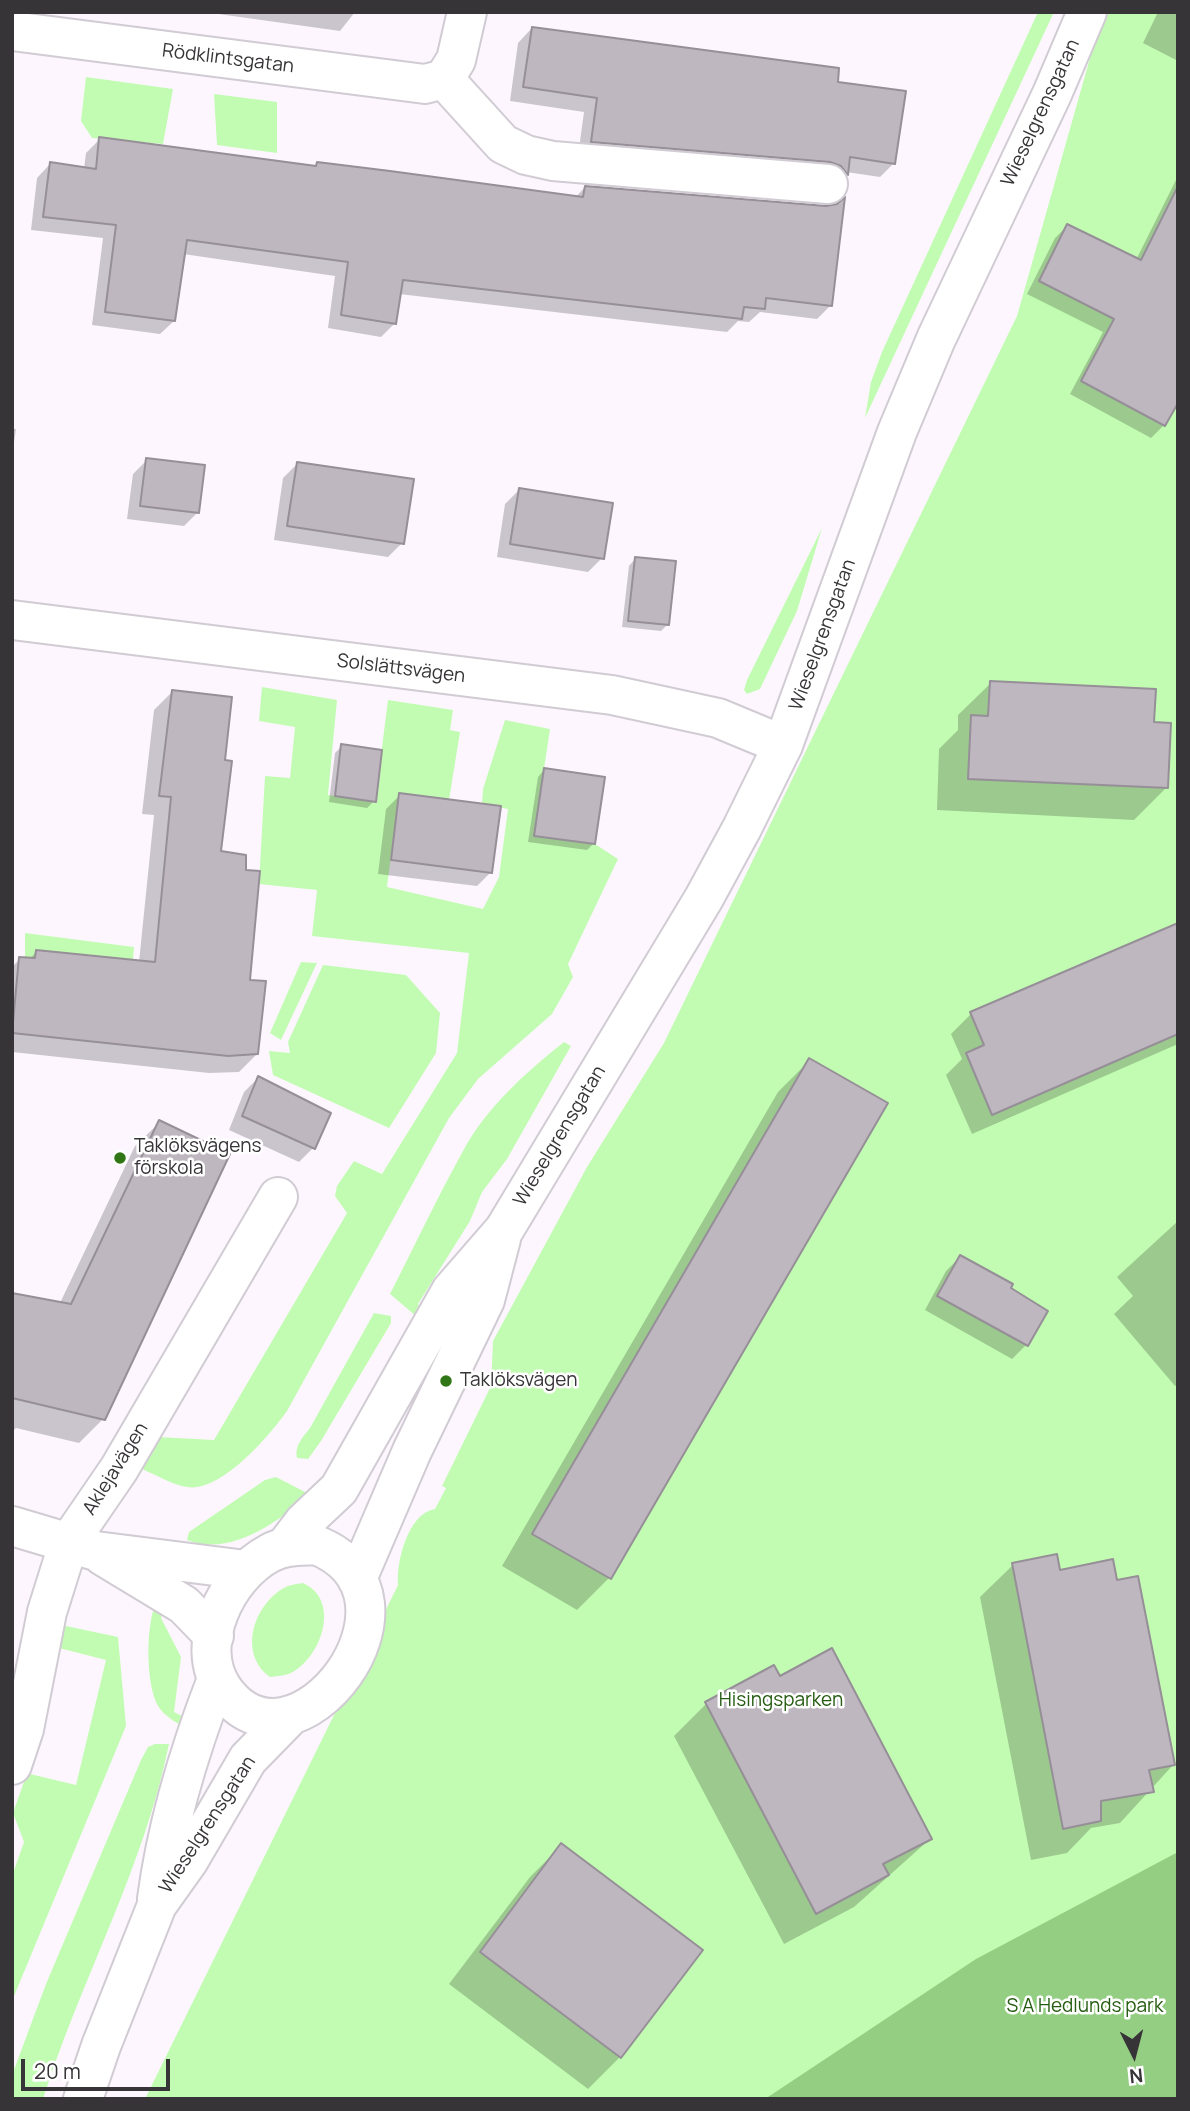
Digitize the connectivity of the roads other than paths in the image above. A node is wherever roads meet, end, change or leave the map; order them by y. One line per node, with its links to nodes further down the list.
1 (467, 12): 4 (street)
2 (1087, 12): 7 (street, Wieselgrensgatan)
3 (12, 31): 4 (street, Rödklintsgatan)
4 (444, 79): 5 (street)
5 (828, 184)
6 (12, 620): 7 (street, Solslättsvägen)
7 (783, 745): 9 (street, Wieselgrensgatan)
8 (278, 1197): 11 (street, Aklejavägen)
9 (504, 1230): 12 (street, Wieselgrensgatan); 14 (street, Wieselgrensgatan)
10 (12, 1526): 11 (street)
11 (83, 1546): 13 (street); 15 (street); 18 (street, Aklejavägen)
12 (285, 1546): 13 (street, Wieselgrensgatan); 14 (street, Wieselgrensgatan)
13 (246, 1570): 15 (street, Wieselgrensgatan)
14 (357, 1579): 17 (street, Wieselgrensgatan)
15 (214, 1636): 16 (street, Wieselgrensgatan)
16 (217, 1679): 17 (street); 19 (street, Wieselgrensgatan)
17 (290, 1716): 19 (street, Wieselgrensgatan)
18 (12, 1765)
19 (157, 1905): 20 (street, Wieselgrensgatan)
20 (83, 2099)

